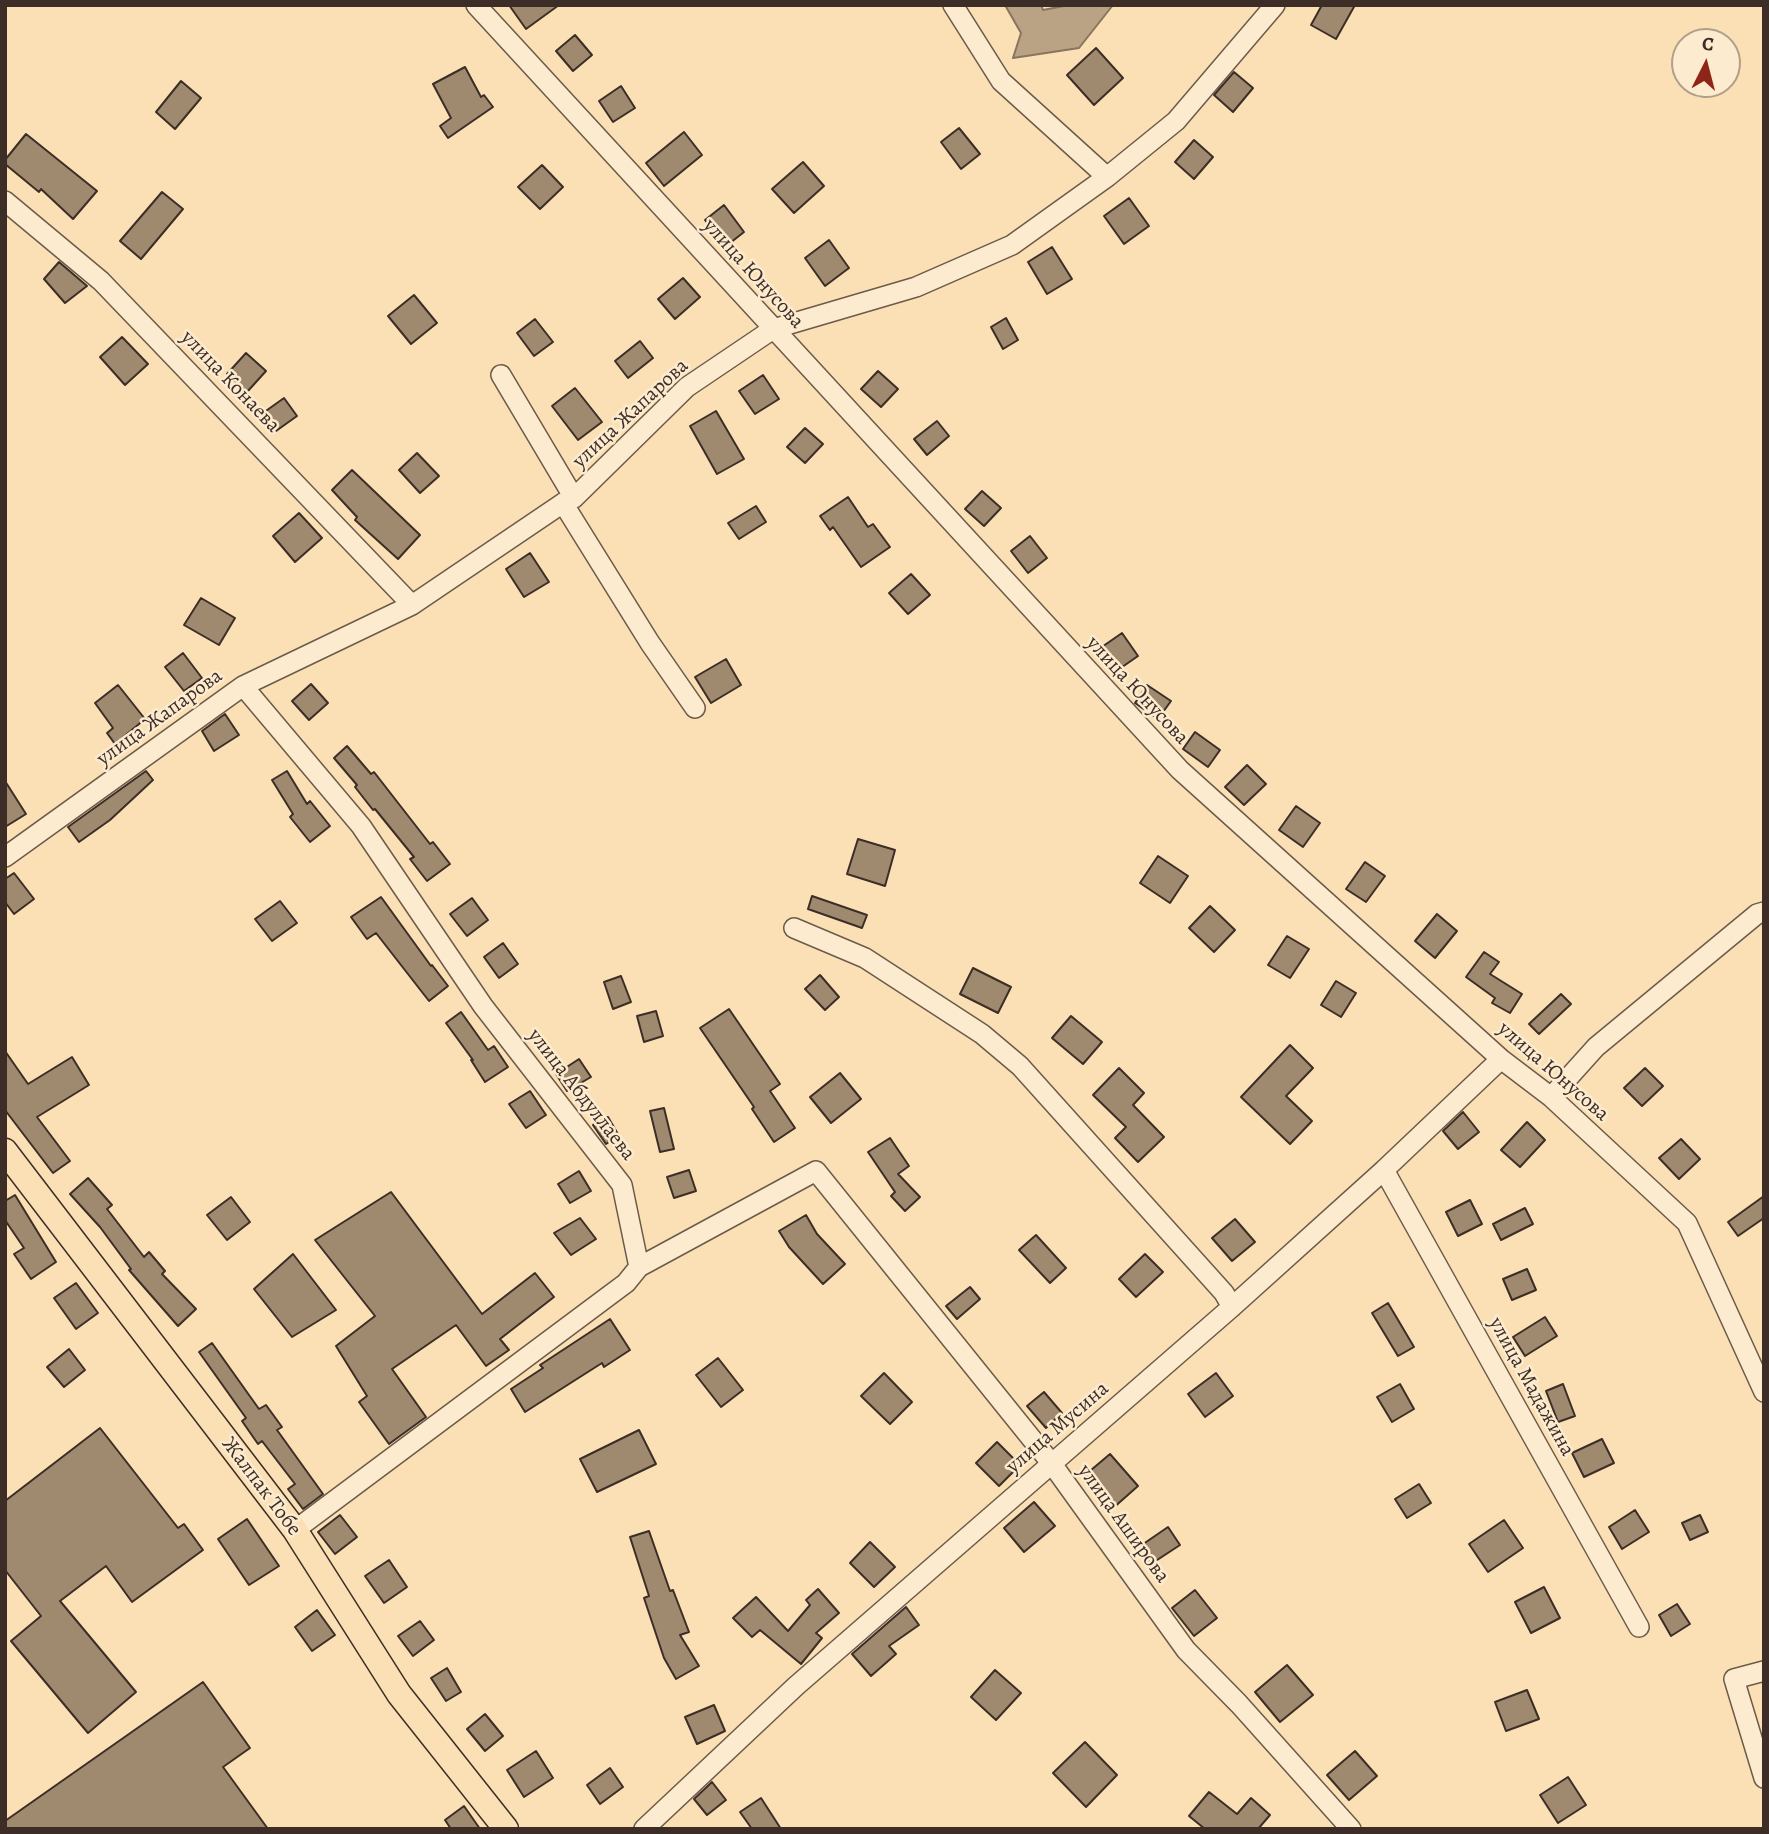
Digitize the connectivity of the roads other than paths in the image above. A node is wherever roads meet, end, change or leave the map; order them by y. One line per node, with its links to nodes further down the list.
1 (476, 5): 6 (street, улица Юнусова)
2 (953, 5): 4 (street)
3 (1275, 5): 4 (street, улица Жапарова)
4 (1107, 177): 6 (street, улица Жапарова)
5 (5, 201): 9 (street, улица Конаева)
6 (772, 330): 8 (street, улица Жапарова); 15 (street, улица Юнусова)
7 (501, 375): 8 (street)
8 (569, 500): 9 (street, улица Жапарова); 11 (street)
9 (412, 605): 10 (street, улица Жапарова)
10 (243, 686): 12 (street, улица Жапарова); 19 (street, улица Абдуллаева)
11 (695, 708)
12 (5, 858)
13 (1764, 912): 16 (street)
14 (794, 928): 20 (street)
15 (1501, 1059): 16 (street, улица Юнусова); 18 (street, улица Мусина)
16 (1551, 1097): 21 (street, улица Юнусова)
17 (5, 1152): 23 (main road, Жалпак Тобе)
18 (1384, 1170): 20 (street, улица Мусина); 24 (street, улица Мадажина)
19 (639, 1267): 22 (street, улица Аширова); 23 (street)
20 (1232, 1307): 22 (street, улица Мусина)
21 (1764, 1392)
22 (1052, 1464): 28 (street, улица Мусина); 29 (street, улица Аширова)
23 (295, 1530): 27 (main road, Жалпак Тобе)
24 (1639, 1627)
25 (1764, 1671): 26 (street)
26 (1764, 1778)
27 (506, 1829)
28 (644, 1829)
29 (1351, 1829)

